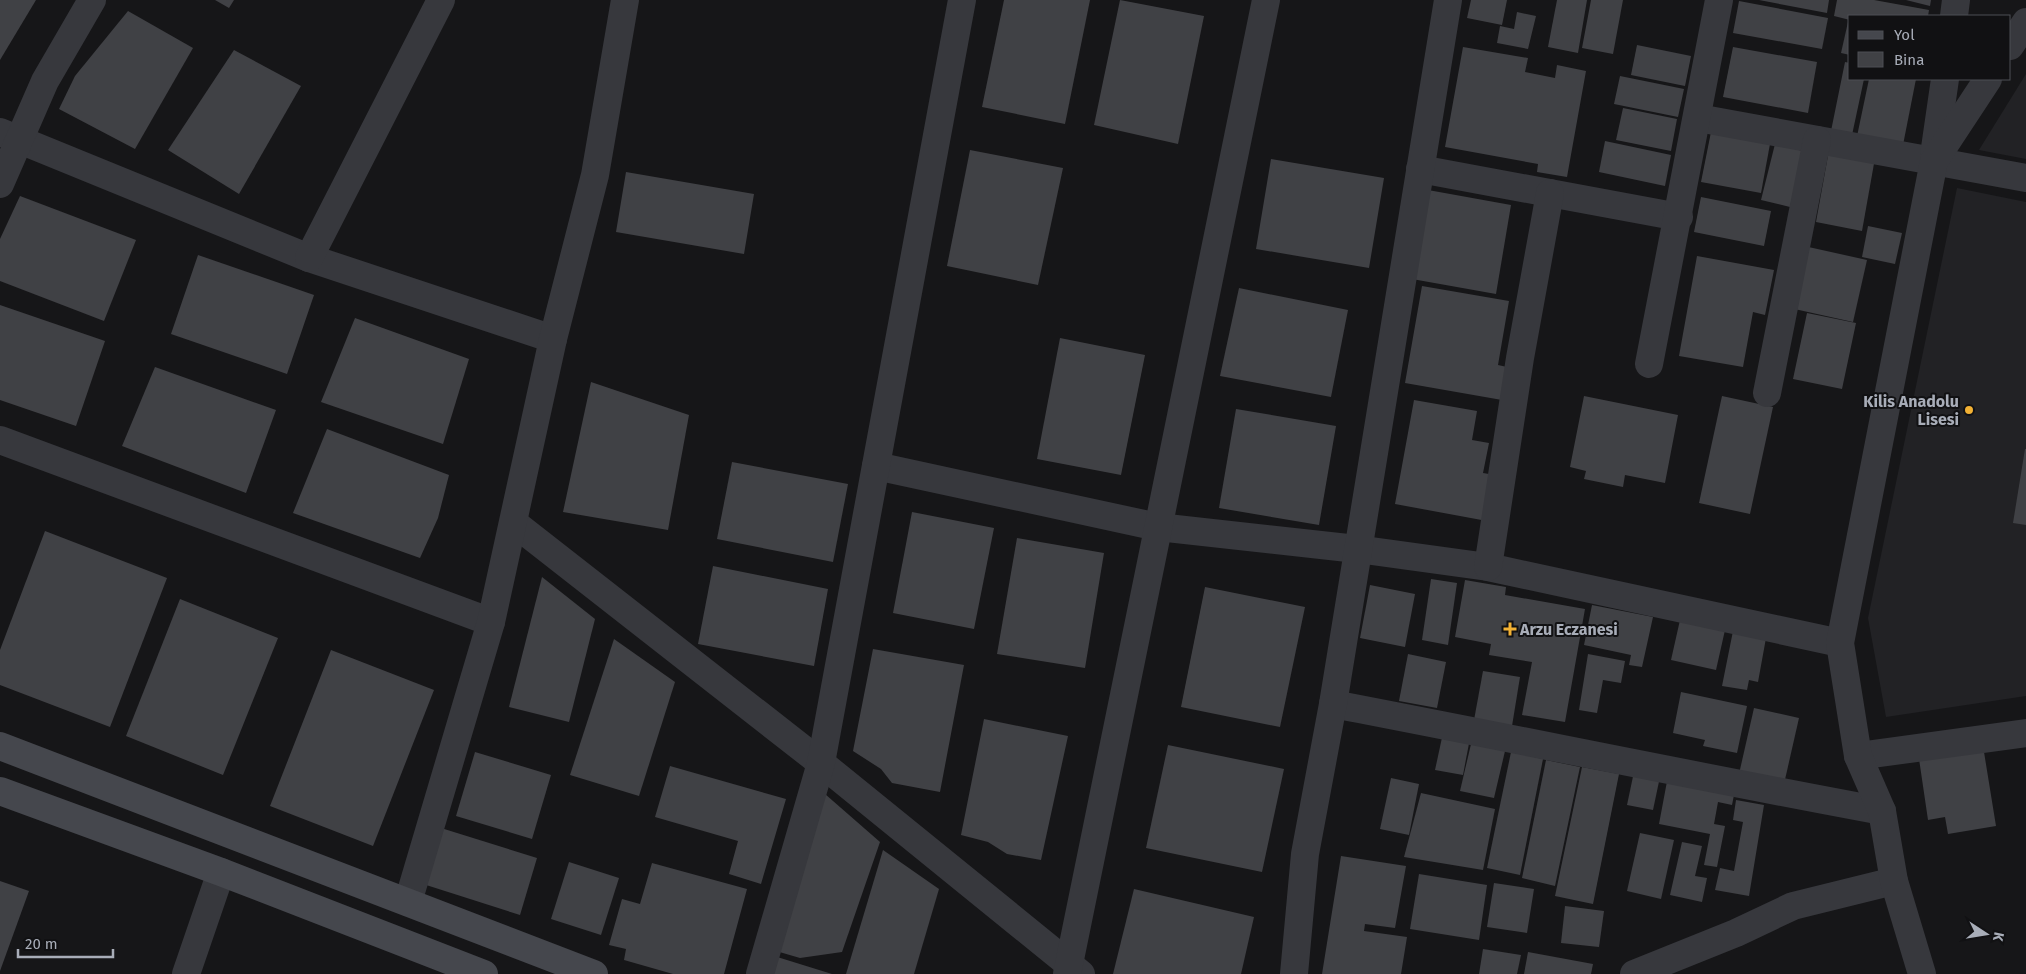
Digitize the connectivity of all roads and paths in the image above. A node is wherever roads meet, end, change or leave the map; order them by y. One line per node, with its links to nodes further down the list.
1 (92, 0): 15 (street)
2 (442, 0): 23 (street)
3 (625, 0): 24 (street)
4 (962, 0): 28 (street)
5 (1266, 0): 30 (street)
6 (1448, 0): 18 (street)
7 (1719, 0): 14 (street)
8 (1956, 0): 9 (street)
9 (1954, 15)
10 (2026, 22): 11 (street)
11 (2011, 44)
12 (1945, 80): 17 (street)
13 (1987, 80): 17 (street)
14 (1698, 118): 16 (street); 22 (street)
15 (10, 136): 20 (street); 23 (street)
16 (1817, 140): 17 (street); 26 (street)
17 (1934, 161): 19 (street); 34 (street)
18 (1420, 169): 21 (street); 31 (street)
19 (2026, 178)
20 (0, 184)
21 (1550, 193): 22 (street); 32 (street)
22 (1679, 217): 25 (street)
23 (309, 258): 24 (street)
24 (553, 339): 29 (street)
25 (1649, 364)
26 (1767, 393)
27 (0, 440): 33 (street)
28 (876, 466): 30 (street); 39 (street)
29 (514, 523): 33 (street); 39 (street)
30 (1158, 528): 31 (street); 46 (street)
31 (1358, 549): 32 (street); 35 (street)
32 (1488, 567): 34 (street)
33 (491, 622): 44 (street)
34 (1840, 642): 38 (street)
35 (1333, 704): 41 (street); 51 (street)
36 (2026, 733): 38 (street)
37 (0, 746): 44 (main road)
38 (1858, 756): 41 (street)
39 (821, 763): 46 (street); 50 (street)
40 (0, 791): 42 (main road)
41 (1882, 811): 43 (street)
42 (221, 872): 45 (main road); 47 (street)
43 (1894, 881): 52 (street); 53 (street)
44 (408, 902): 49 (main road)
45 (444, 966): 48 (main road)
46 (1072, 971)
47 (186, 974)
48 (484, 974)
49 (594, 974)
50 (760, 974)
51 (1294, 974)
52 (1634, 974)
53 (1922, 974)

